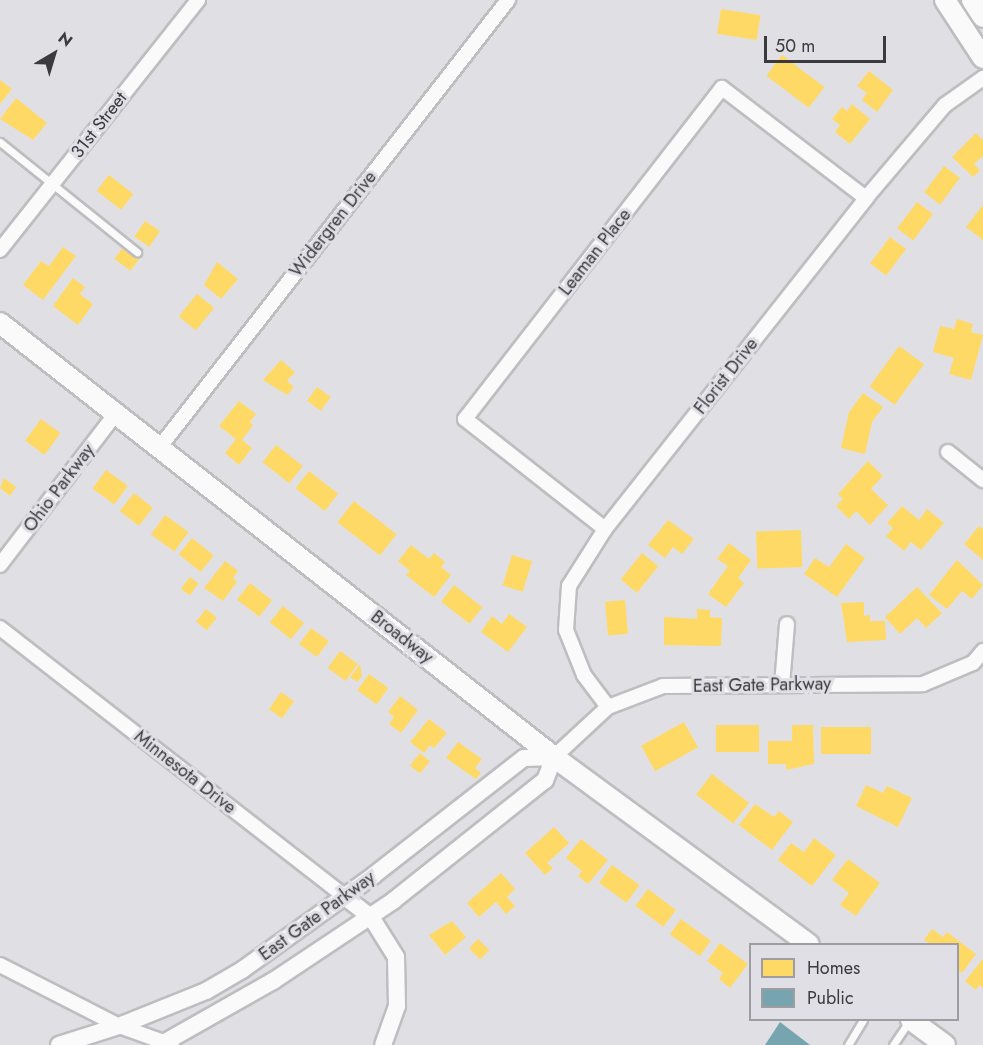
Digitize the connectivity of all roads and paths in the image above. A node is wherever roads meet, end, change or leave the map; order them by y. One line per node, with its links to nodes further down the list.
1 (198, 0): 9 (street, 31st Street)
2 (508, 0): 15 (street, Widergren Drive)
3 (945, 0): 6 (main road)
4 (972, 0): 5 (main road)
5 (983, 17)
6 (983, 58)
7 (983, 78): 10 (street, Florist Drive)
8 (0, 142): 9 (lane)
9 (54, 183): 11 (street, 31st Street); 12 (lane)
10 (866, 198): 18 (street, Florist Drive); 18 (street, Leaman Place)
11 (0, 250)
12 (137, 252)
13 (0, 324): 14 (main road, Broadway)
14 (117, 412): 15 (main road, Broadway); 19 (street, Ohio Parkway)
15 (159, 448): 25 (main road, Broadway)
16 (948, 452): 17 (street)
17 (983, 480)
18 (605, 529): 24 (street, Florist Drive)
19 (0, 565)
20 (787, 624): 23 (street)
21 (0, 628): 26 (street, Minnesota Drive)
22 (983, 651): 23 (street, East Gate Parkway)
23 (782, 685): 24 (street, East Gate Parkway)
24 (608, 707): 25 (street, East Gate Parkway)
25 (554, 756): 26 (street, East Gate Parkway); 27 (street, East Gate Parkway); 28 (main road, Broadway)
26 (345, 897): 27 (street, Minnesota Drive); 33 (street, East Gate Parkway)
27 (371, 917): 34 (street, East Gate Parkway); 37 (street)
28 (806, 943)
29 (0, 965): 33 (street)
30 (862, 1021): 35 (lane)
31 (909, 1021): 38 (lane)
32 (911, 1021): 39 (main road)
33 (119, 1026): 34 (street); 36 (street, East Gate Parkway)
34 (167, 1044)
35 (850, 1044)
36 (59, 1045)
37 (383, 1045)
38 (892, 1045)
39 (945, 1045)

